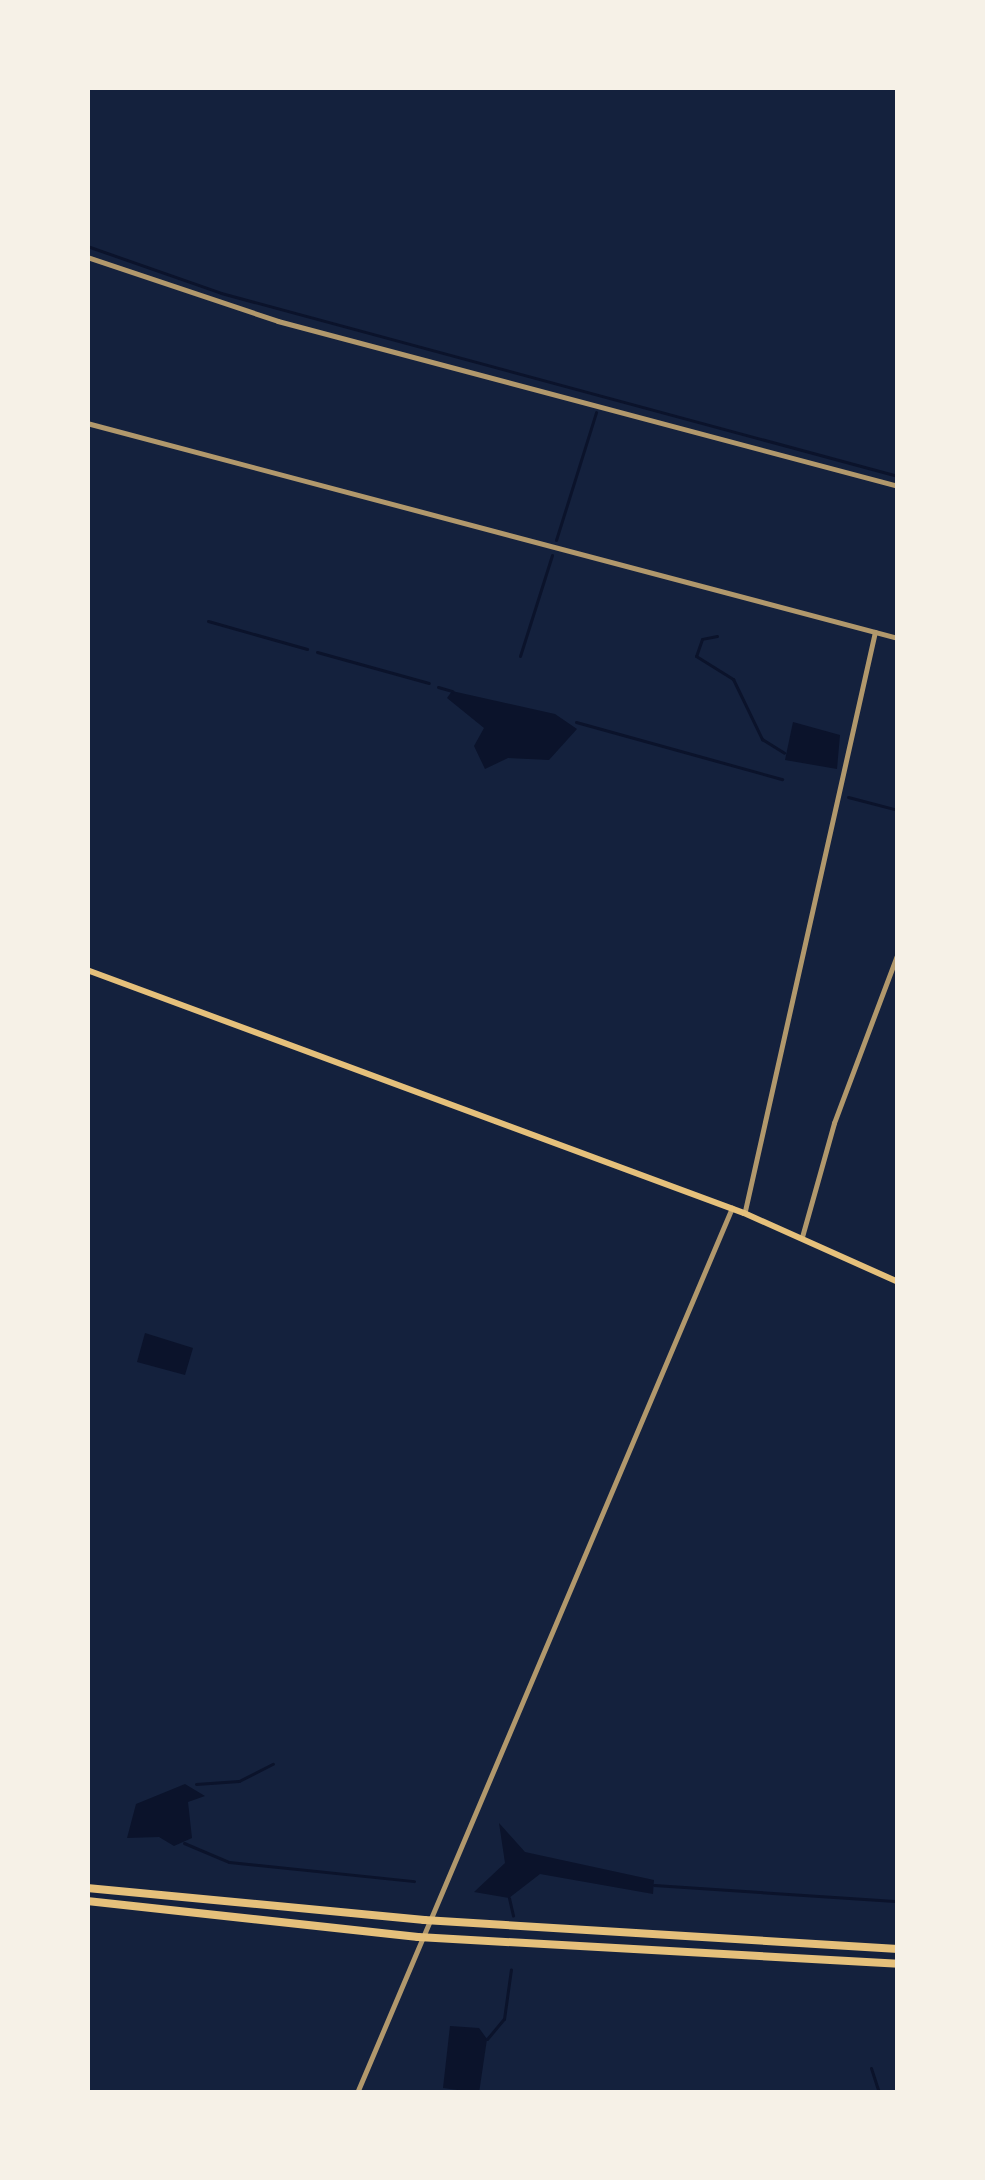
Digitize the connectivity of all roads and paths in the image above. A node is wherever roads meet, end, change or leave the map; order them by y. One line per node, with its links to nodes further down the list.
1 (87, 257): 3 (street)
2 (87, 423): 4 (street)
3 (898, 486)
4 (874, 632): 5 (street); 9 (street)
5 (898, 638)
6 (898, 953): 10 (street)
7 (87, 970): 8 (main road)
8 (732, 1208): 9 (main road); 14 (street)
9 (744, 1213): 10 (main road)
10 (802, 1238): 11 (main road)
11 (898, 1282)
12 (87, 1888): 14 (highway)
13 (87, 1901): 15 (highway)
14 (424, 1920): 15 (street); 16 (highway)
15 (418, 1937): 17 (highway); 18 (street)
16 (898, 1949)
17 (898, 1964)
18 (357, 2093)

